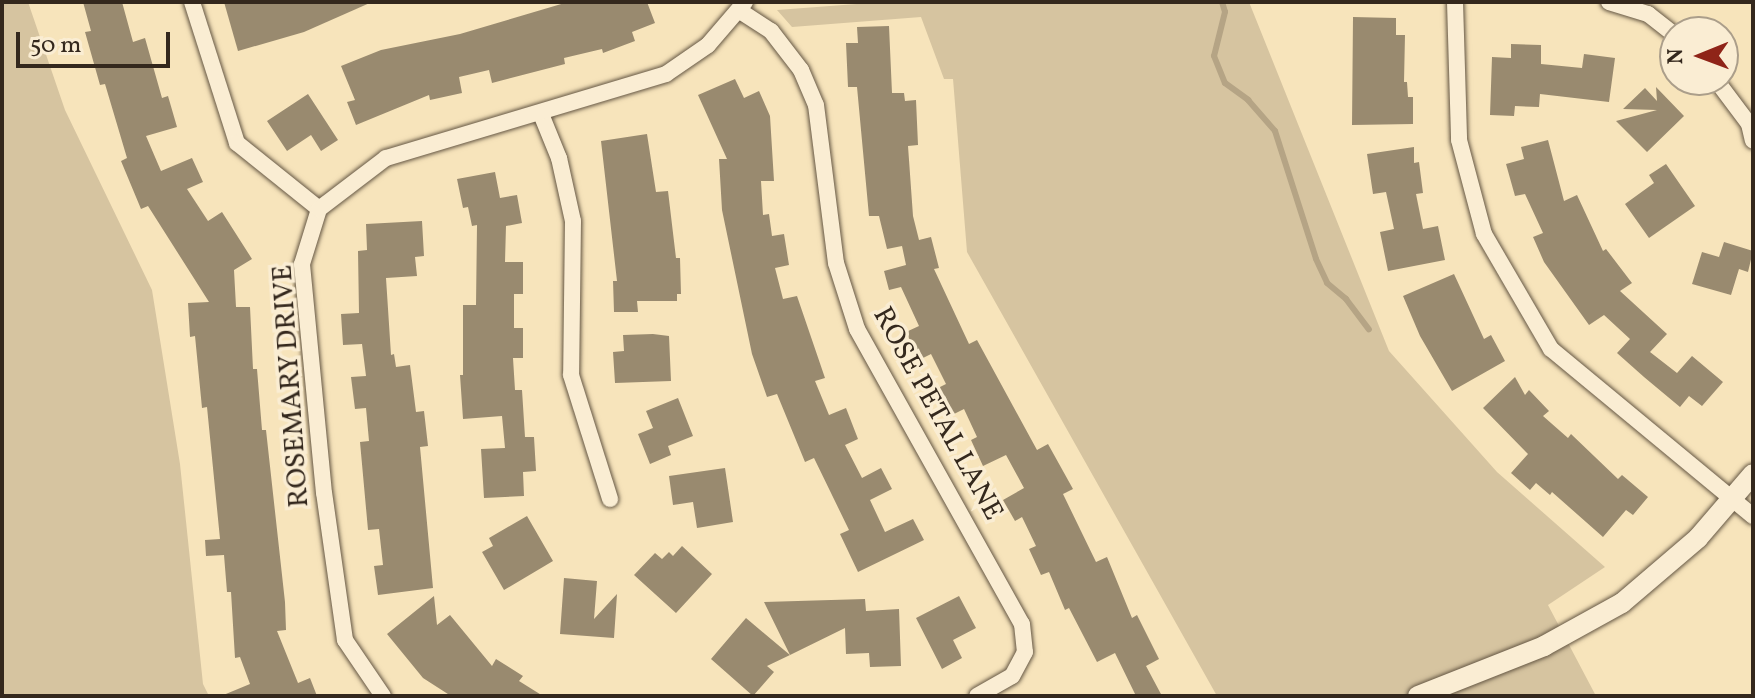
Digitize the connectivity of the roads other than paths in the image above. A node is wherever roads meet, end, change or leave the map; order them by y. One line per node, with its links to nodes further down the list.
1 (192, 2): 9 (street)
2 (1455, 2): 12 (street)
3 (1609, 2): 5 (street)
4 (743, 6): 7 (street); 15 (street, ROSE PETAL LANE)
5 (1659, 23)
6 (1728, 96): 8 (street)
7 (541, 114): 9 (street); 11 (street)
8 (1753, 141)
9 (319, 209): 14 (street, ROSEMARY DRIVE)
10 (1753, 474): 12 (street)
11 (610, 499)
12 (1734, 500): 13 (street); 16 (street)
13 (1753, 516)
14 (383, 696)
15 (977, 696)
16 (1418, 696)

